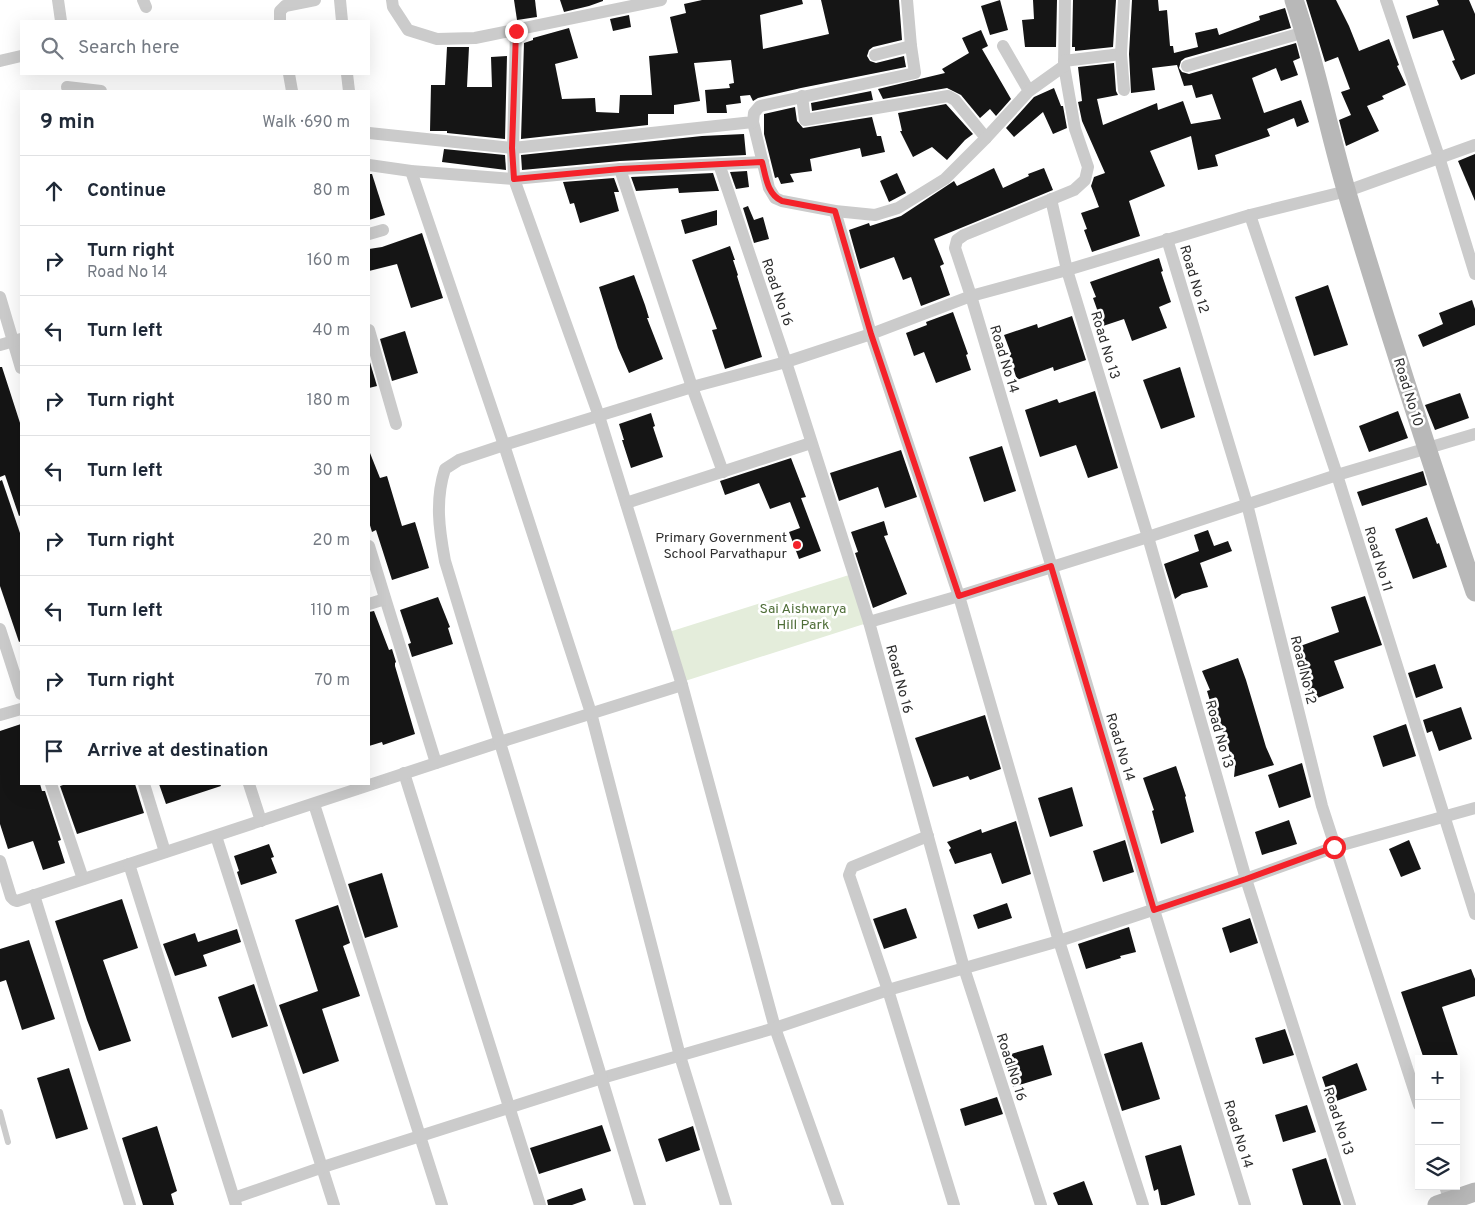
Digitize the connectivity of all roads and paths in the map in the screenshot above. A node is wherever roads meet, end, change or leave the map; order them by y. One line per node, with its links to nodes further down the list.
1 (58, 0): 11 (street)
2 (314, 0): 12 (street)
3 (340, 0): 13 (street)
4 (392, 0): 14 (street)
5 (661, 0): 14 (street)
6 (907, 0): 16 (street)
7 (1065, 0): 22 (street)
8 (1124, 0): 18 (street)
9 (1294, 0): 15 (street, Road No 10)
10 (1386, 0): 38 (street)
11 (61, 20)
12 (280, 20)
13 (342, 20)
14 (516, 31): 37 (street)
15 (1305, 32): 23 (street); 45 (street, Road No 10)
16 (911, 46): 19 (street); 32 (street)
17 (1003, 46): 30 (street)
18 (1121, 54): 22 (street); 31 (street)
19 (875, 55)
20 (20, 56): 21 (street)
21 (0, 62)
22 (1064, 63): 30 (street); 46 (street)
23 (1187, 66)
24 (289, 75): 28 (street)
25 (347, 75): 29 (street)
26 (67, 84): 27 (street)
27 (96, 90)
28 (292, 90)
29 (349, 90)
30 (1028, 90): 35 (street)
31 (1124, 90)
32 (802, 96): 33 (street); 35 (street)
33 (753, 122): 37 (street); 39 (street)
34 (370, 133): 37 (street)
35 (986, 138): 47 (street)
36 (1475, 145): 38 (street)
37 (512, 148): 44 (street)
38 (1440, 158): 45 (street); 53 (street)
39 (762, 162): 40 (street); 47 (street)
40 (719, 164): 42 (street); 61 (street, Road No 16)
41 (370, 165): 43 (street)
42 (620, 169): 44 (street); 62 (street)
43 (411, 171): 44 (street); 67 (street)
44 (514, 179): 63 (street)
45 (1347, 191): 48 (street); 68 (street, Road No 10)
46 (1050, 199): 52 (street, Road No 13); 54 (street, Road No 14)
47 (835, 211): 57 (street)
48 (1250, 215): 51 (street); 70 (street, Road No 11)
49 (383, 230): 50 (street)
50 (370, 234)
51 (1167, 239): 52 (street); 72 (street, Road No 12)
52 (1067, 270): 54 (street); 73 (street, Road No 13)
53 (1475, 274)
54 (971, 296): 57 (street); 75 (street, Road No 14)
55 (0, 297): 58 (street)
56 (370, 333): 64 (street)
57 (871, 334): 61 (street); 77 (street)
58 (18, 340): 59 (street); 60 (street)
59 (0, 345)
60 (20, 359)
61 (786, 362): 62 (street); 66 (street, Road No 16)
62 (692, 387): 63 (street); 69 (street)
63 (599, 416): 67 (street); 71 (street)
64 (396, 424)
65 (1475, 434): 68 (street)
66 (811, 443): 69 (street); 80 (street, Road No 16)
67 (504, 445): 85 (street); 87 (street)
68 (1427, 449): 70 (street); 76 (street, Road No 10)
69 (723, 472): 71 (street)
70 (1337, 475): 72 (street); 97 (street, Road No 11)
71 (626, 503): 82 (street)
72 (1247, 504): 73 (street); 101 (street, Road No 12)
73 (1148, 537): 75 (street); 106 (street, Road No 13)
74 (370, 549): 78 (street)
75 (1051, 566): 77 (street); 108 (street, Road No 14)
76 (1475, 592)
77 (959, 596): 80 (street); 110 (street)
78 (385, 599): 79 (street); 88 (street)
79 (370, 604)
80 (869, 622): 100 (street, Road No 16)
81 (0, 629): 83 (street)
82 (682, 685): 85 (street); 113 (street)
83 (20, 691)
84 (20, 709): 86 (street)
85 (592, 713): 87 (street); 114 (street)
86 (0, 715)
87 (500, 742): 88 (street); 115 (street)
88 (436, 763): 89 (street)
89 (404, 773): 90 (street); 117 (street)
90 (370, 782)
91 (51, 785): 105 (street)
92 (144, 785): 102 (street)
93 (249, 785): 98 (street)
94 (347, 788): 95 (street)
95 (314, 804): 98 (street); 119 (street)
96 (1475, 808): 97 (street)
97 (1444, 817): 101 (street); 109 (street, Road No 11)
98 (261, 821): 99 (street)
99 (216, 836): 102 (street); 121 (street)
100 (928, 836): 111 (street, Road No 16); 112 (street)
101 (1334, 847): 106 (street); 116 (street, Road No 12)
102 (165, 852): 104 (street)
103 (0, 861): 107 (street)
104 (129, 864): 105 (street); 124 (street)
105 (83, 879): 107 (street)
106 (1246, 879): 108 (street); 136 (street, Road No 13)
107 (34, 895): 125 (street)
108 (1154, 910): 110 (street); 135 (street, Road No 14)
109 (1475, 914)
110 (1059, 941): 111 (street); 134 (street)
111 (964, 968): 112 (street); 133 (street, Road No 16)
112 (888, 990): 113 (street); 132 (street)
113 (775, 1028): 114 (street); 131 (street)
114 (680, 1056): 115 (street); 130 (street)
115 (602, 1078): 117 (street); 129 (street)
116 (1417, 1100)
117 (509, 1107): 119 (street); 128 (street)
118 (0, 1112): 120 (lane)
119 (419, 1136): 121 (street); 127 (street)
120 (8, 1142)
121 (323, 1167): 124 (street); 126 (street)
122 (1474, 1194): 123 (street)
123 (1444, 1197)
124 (235, 1202)
125 (130, 1205)
126 (334, 1205)
127 (442, 1205)
128 (540, 1205)
129 (640, 1205)
130 (726, 1205)
131 (838, 1205)
132 (954, 1205)
133 (1040, 1205)
134 (1144, 1205)
135 (1245, 1205)
136 (1350, 1205)

